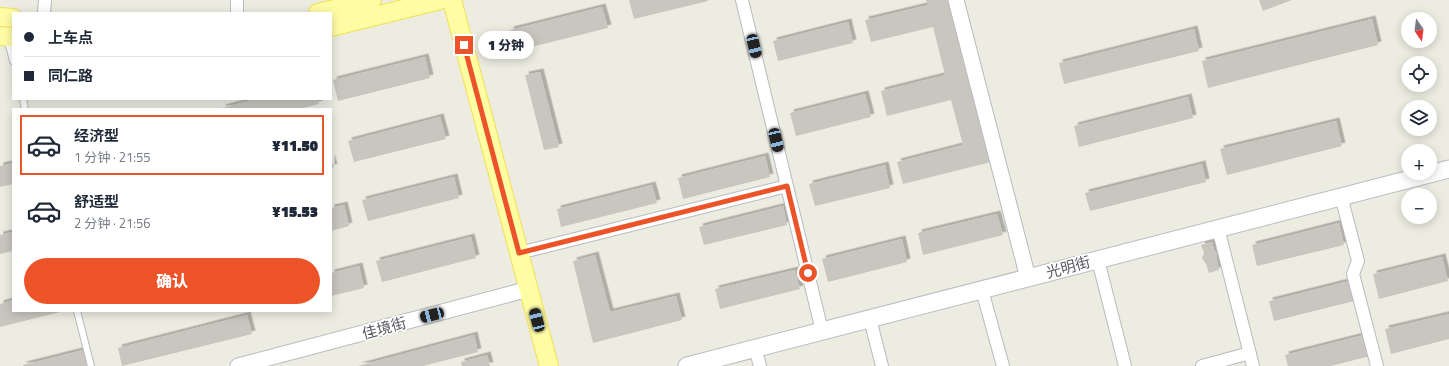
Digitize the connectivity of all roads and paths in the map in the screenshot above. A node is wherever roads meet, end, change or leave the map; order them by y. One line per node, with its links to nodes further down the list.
1 (45, 0): 8 (street)
2 (237, 0): 9 (street)
3 (372, 0): 10 (main road)
4 (441, 0): 13 (main road); 24 (main road)
5 (452, 0): 20 (main road)
6 (742, 0): 17 (street)
7 (956, 0): 22 (street)
8 (44, 12)
9 (237, 12)
10 (322, 12)
11 (0, 17): 12 (main road)
12 (12, 18)
13 (332, 27)
14 (7, 36): 15 (lane)
15 (12, 58)
16 (1449, 169): 18 (main road, 光明街)
17 (787, 186): 20 (street); 27 (street)
18 (1341, 196): 19 (main road, 光明街); 41 (street)
19 (1218, 228): 21 (main road, 光明街); 29 (street)
20 (519, 253): 24 (main road)
21 (1098, 260): 22 (main road, 光明街); 38 (street)
22 (1028, 278): 23 (main road, 光明街)
23 (982, 290): 26 (main road, 光明街); 37 (street)
24 (524, 291): 31 (street, 佳境街); 32 (main road); 33 (main road)
25 (76, 312): 30 (lane)
26 (870, 319): 27 (main road, 光明街); 36 (street)
27 (822, 331): 28 (main road, 光明街)
28 (755, 348): 34 (main road, 光明街); 35 (street)
29 (1250, 353): 39 (street); 40 (street)
30 (91, 366)
31 (238, 366)
32 (538, 366)
33 (549, 366)
34 (687, 366)
35 (760, 366)
36 (882, 366)
37 (1003, 366)
38 (1125, 366)
39 (1202, 366)
40 (1253, 366)
41 (1377, 366)

